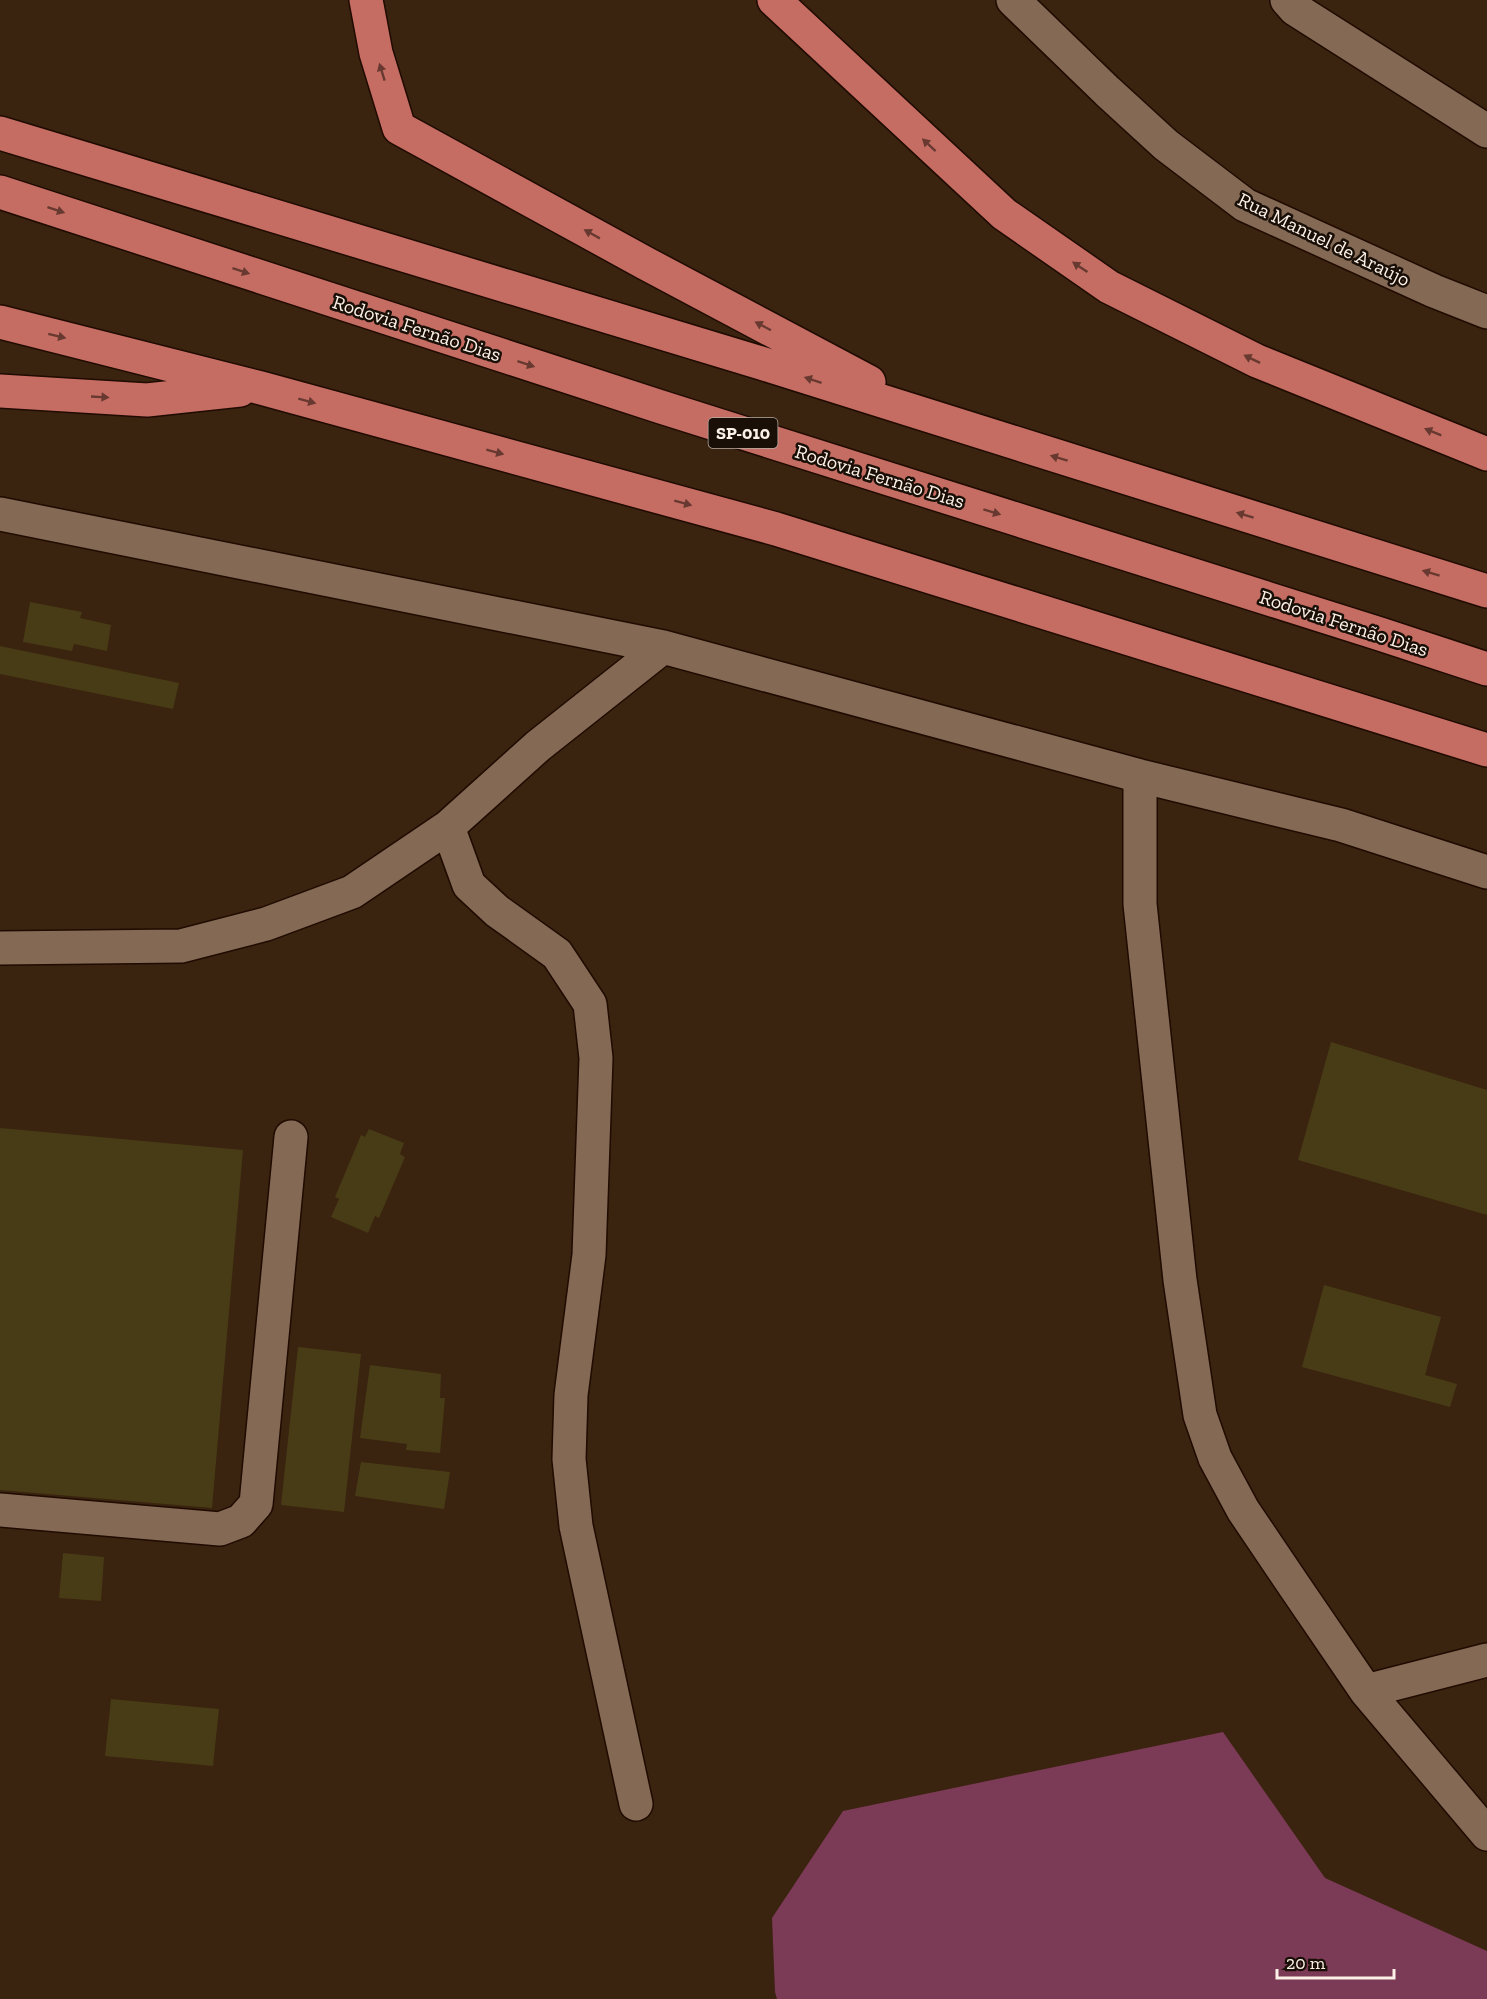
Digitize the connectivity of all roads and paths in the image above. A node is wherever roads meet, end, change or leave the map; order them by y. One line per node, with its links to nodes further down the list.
1 (366, 0): 12 (highway, one-way to 1)
2 (774, 0): 13 (highway, one-way to 2)
3 (1012, 0): 8 (street, Rua Manuel de Araújo)
4 (1287, 0): 5 (street)
5 (1487, 131)
6 (0, 133): 12 (highway, one-way to 6)
7 (0, 192): 17 (highway, Rodovia Fernão Dias / SP-010, one-way to 17)
8 (1487, 312)
9 (0, 322): 10 (highway, one-way to 10)
10 (261, 388): 11 (highway, one-way to 10); 18 (highway, one-way to 18)
11 (0, 392)
12 (945, 422): 15 (highway, one-way to 12)
13 (1487, 454)
14 (0, 514): 16 (street)
15 (1487, 591)
16 (663, 647): 19 (street); 20 (street)
17 (1487, 669)
18 (1487, 750)
19 (1140, 776): 21 (street); 26 (street)
20 (448, 827): 22 (street); 27 (street)
21 (1487, 872)
22 (0, 948)
23 (291, 1137): 24 (street)
24 (0, 1510)
25 (1487, 1660): 26 (street)
26 (1366, 1691): 28 (street)
27 (636, 1804)
28 (1487, 1834)

